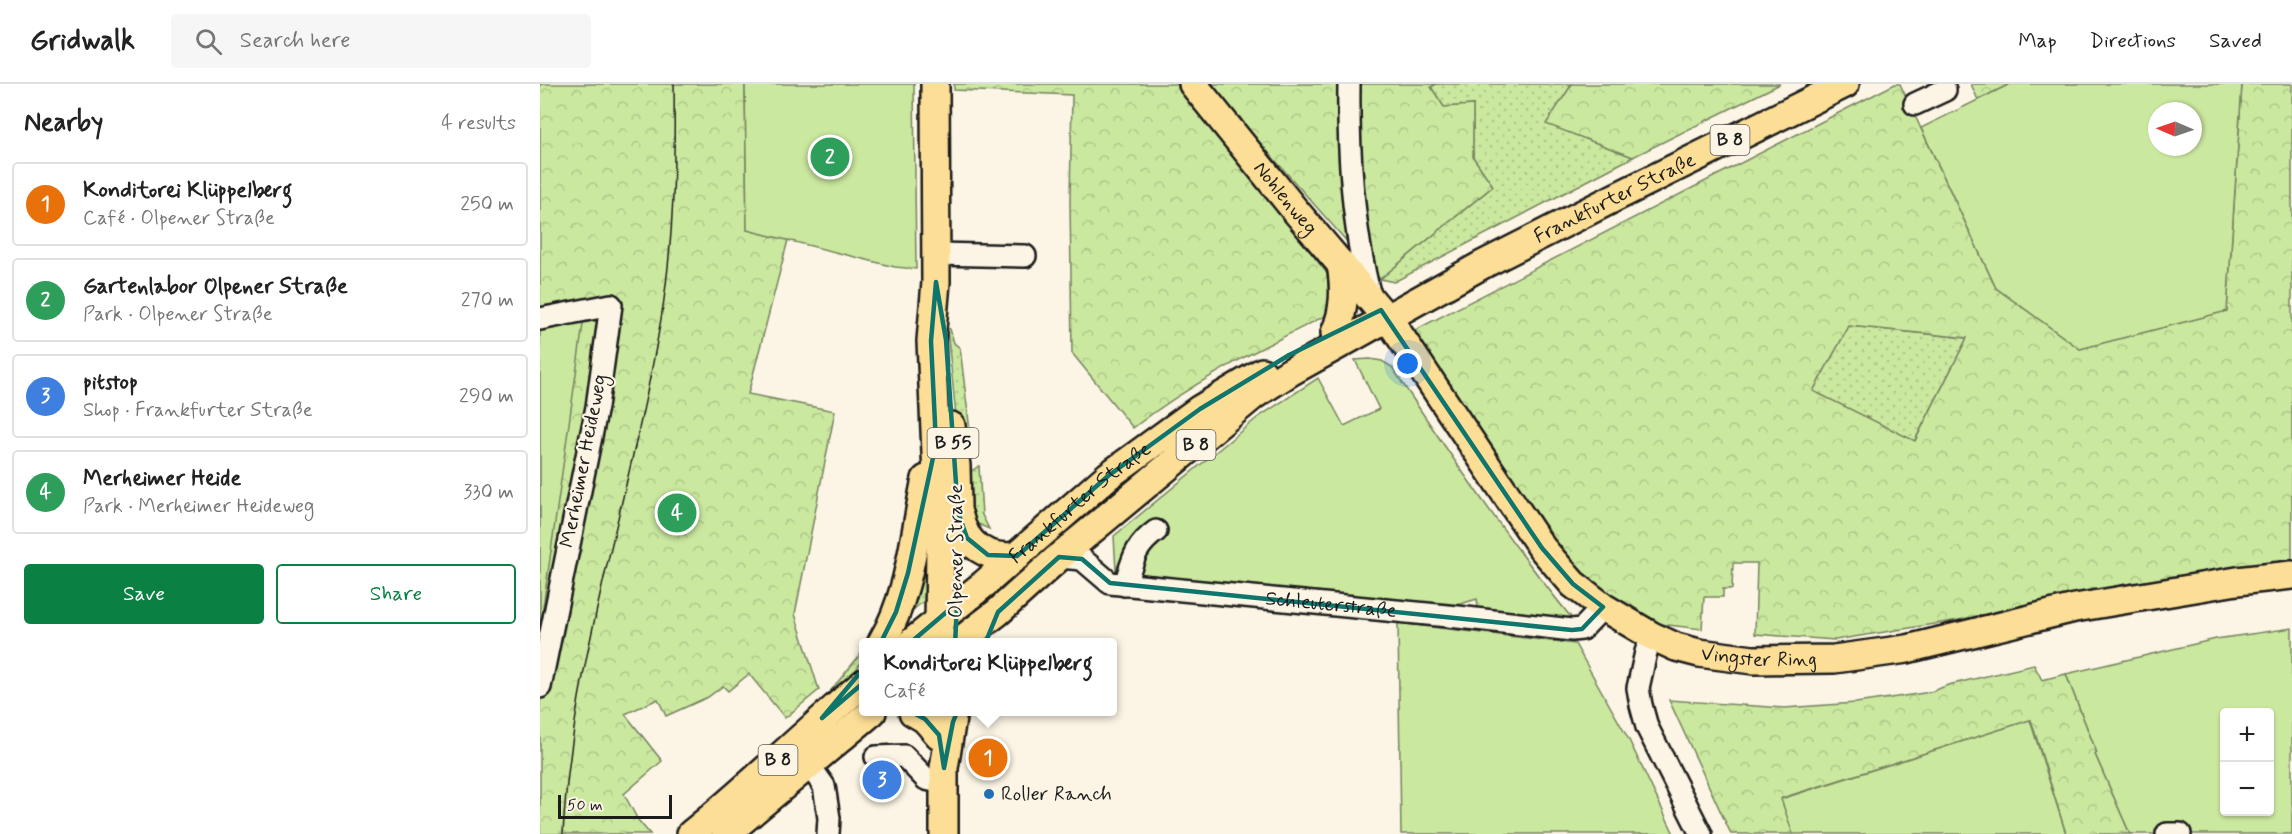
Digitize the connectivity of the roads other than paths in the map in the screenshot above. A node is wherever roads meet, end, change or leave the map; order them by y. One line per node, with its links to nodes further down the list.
1 (935, 84): 7 (main road, Olpener Straße / B 55)
2 (1193, 84): 9 (main road, Nohlenweg)
3 (1349, 84): 11 (street)
4 (1845, 84): 11 (main road, Frankfurter Straße / B 8)
5 (1949, 86): 6 (street)
6 (1915, 104)
7 (936, 254): 8 (street); 10 (main road, Olpener Straße / B 55)
8 (1024, 256)
9 (1341, 264): 11 (main road, Nohlenweg); 13 (main road)
10 (936, 282): 15 (main road, Olpener Straße / B 55); 16 (main road, Olpener Straße / B 55)
11 (1379, 309): 13 (main road, Frankfurter Straße / B 8); 14 (main road, Vingster Ring)
12 (540, 319): 32 (street, Merheimer Heideweg)
13 (1338, 338): 14 (main road); 18 (main road, Frankfurter Straße / B 8); 19 (main road, Frankfurter Straße / B 8)
14 (1414, 356): 22 (main road, Vingster Ring)
15 (936, 444): 24 (main road, Olpener Straße / B 55); 26 (main road)
16 (958, 512): 18 (main road); 24 (main road, Olpener Straße / B 55)
17 (1156, 531): 21 (street)
18 (1017, 556): 24 (main road, Frankfurter Straße / B 8)
19 (1059, 557): 21 (street, Schleuterstraße); 23 (main road, Frankfurter Straße / B 8)
20 (2292, 576): 25 (main road, Vingster Ring)
21 (1125, 585): 22 (street, Schleuterstraße)
22 (1603, 607): 25 (main road, Vingster Ring)
23 (998, 612): 29 (main road, Frankfurter Straße / B 8); 30 (main road)
24 (945, 622): 27 (main road, Frankfurter Straße / B 8); 28 (main road, Olpener Straße / B 55)
25 (1652, 636): 45 (street)
26 (884, 638)
27 (919, 638)
28 (955, 638)
29 (962, 638)
30 (986, 638)
31 (859, 677): 36 (main road)
32 (540, 687)
33 (859, 687): 36 (main road, B 8)
34 (866, 716): 39 (main road, B 8)
35 (921, 716): 37 (main road)
36 (822, 718): 41 (main road, B 8)
37 (948, 718): 40 (main road)
38 (876, 757): 40 (street)
39 (808, 765): 42 (main road, B 8); 43 (street)
40 (944, 775): 44 (main road)
41 (691, 834)
42 (726, 834)
43 (828, 834)
44 (944, 834)
45 (1701, 834)
46 (2168, 834): 47 (street)
47 (2180, 834)

